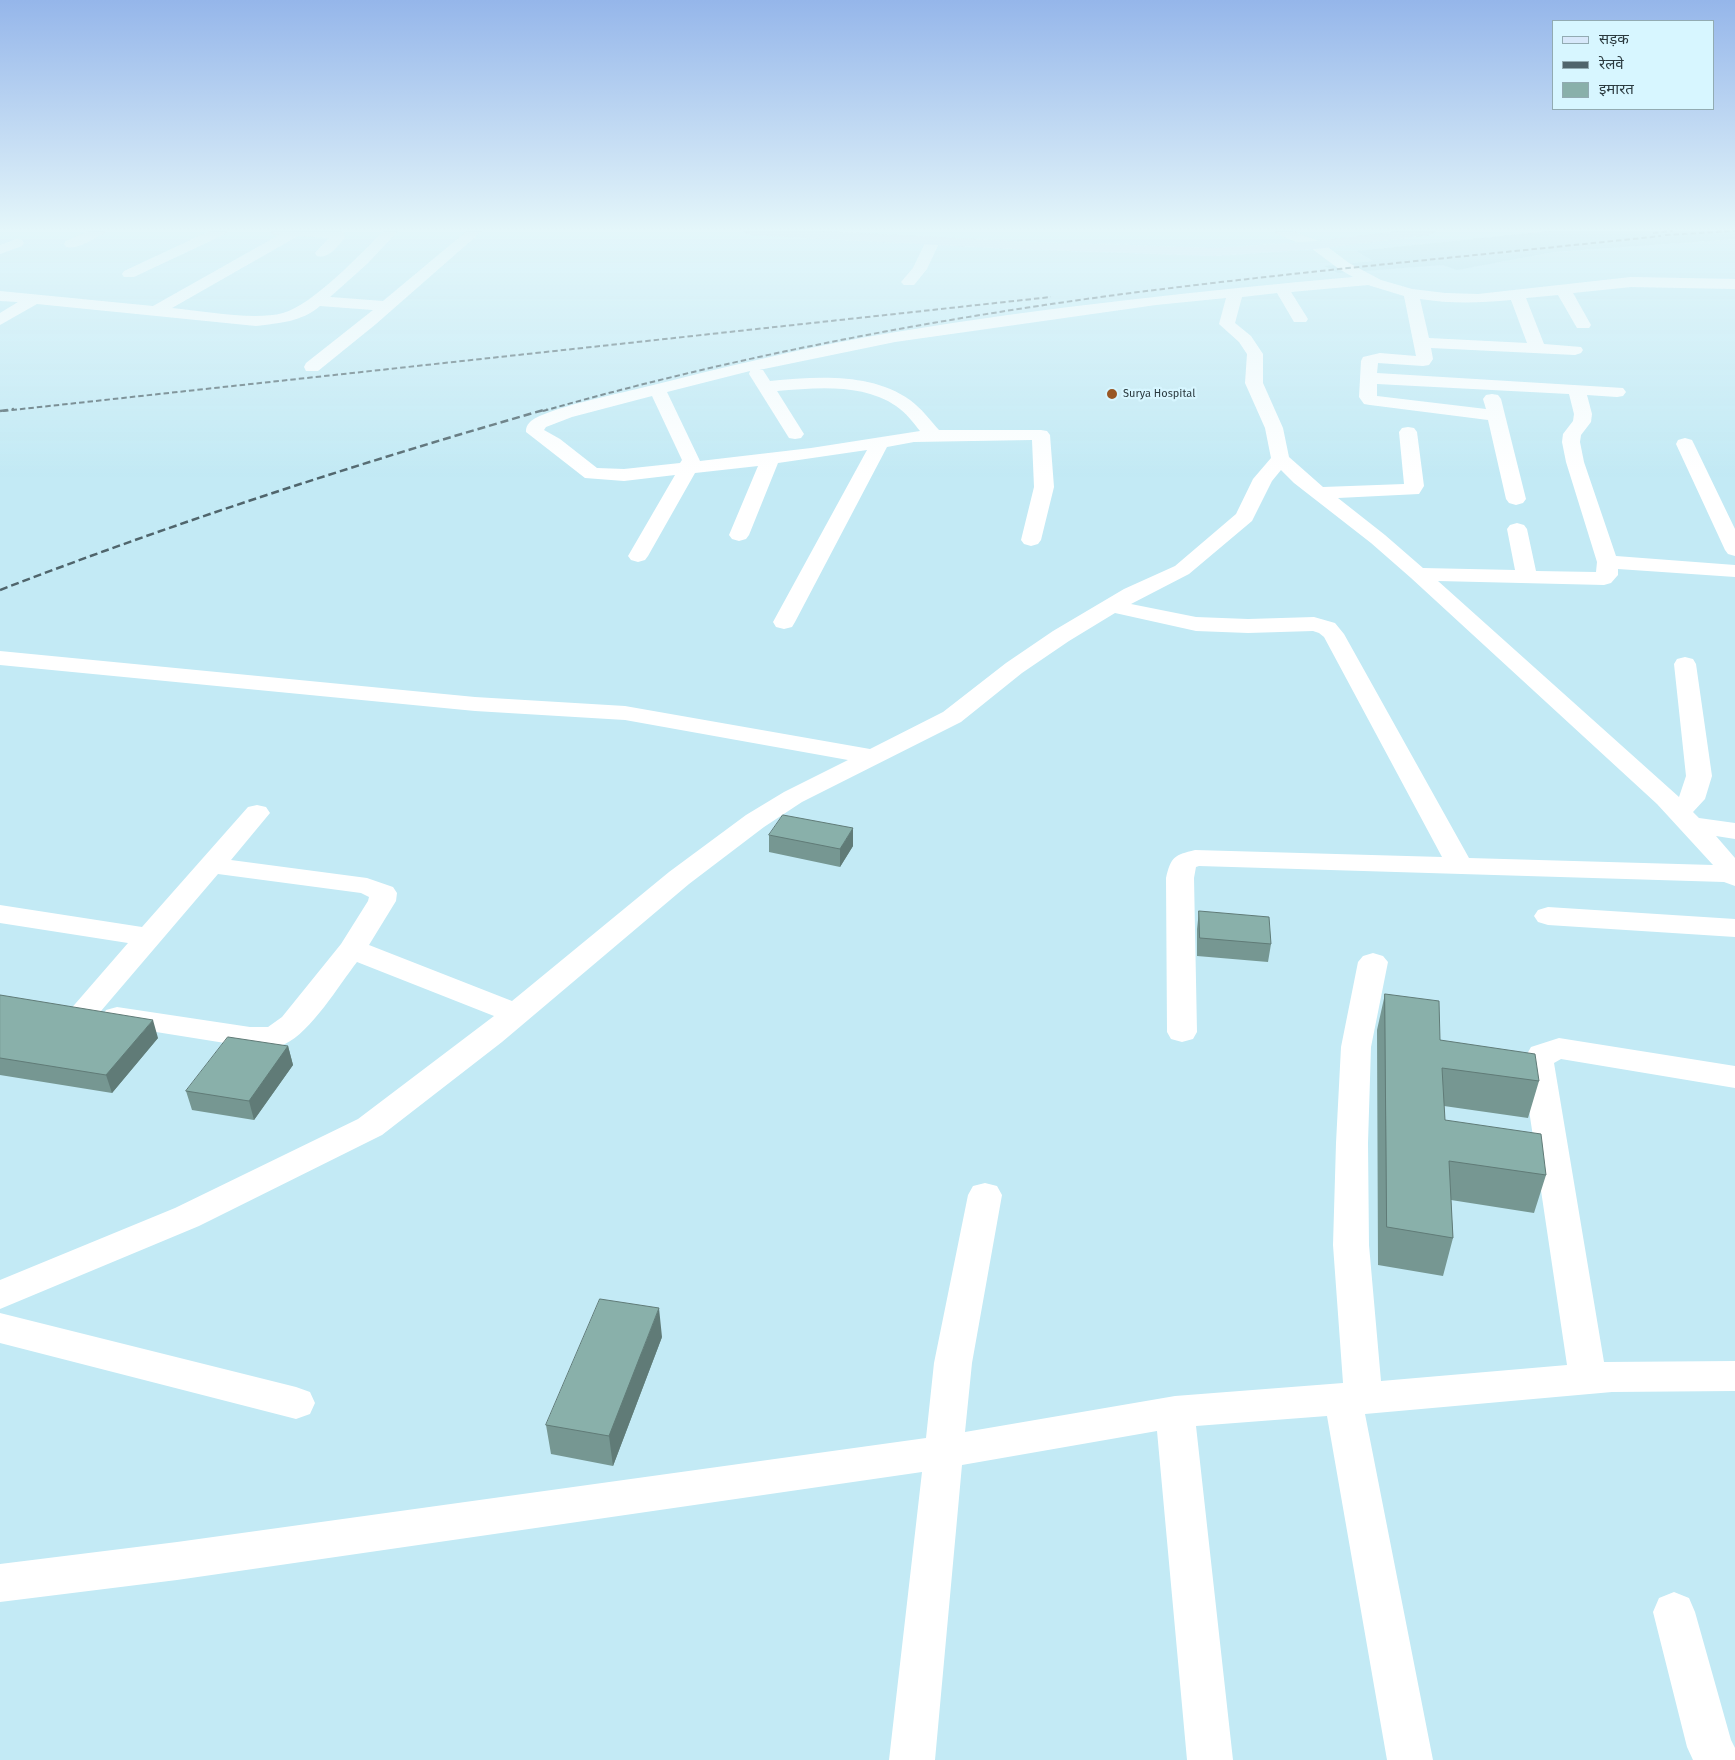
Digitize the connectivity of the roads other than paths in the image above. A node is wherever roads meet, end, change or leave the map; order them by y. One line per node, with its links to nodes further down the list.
1 (11, 313): 12 (street)
2 (177, 313): 3 (street)
3 (296, 313)
4 (378, 313): 18 (street)
5 (1060, 313): 17 (street)
6 (1230, 313): 32 (street)
7 (1296, 313): 11 (street)
8 (1415, 313): 14 (street)
9 (1524, 313): 15 (street)
10 (1576, 313): 13 (street)
11 (1300, 319)
12 (0, 320)
13 (1583, 325)
14 (1422, 343): 15 (street); 19 (street)
15 (1537, 348): 16 (street)
16 (1575, 350)
17 (752, 366): 21 (street); 22 (street)
18 (312, 367)
19 (1369, 378): 20 (street); 25 (street)
20 (1490, 386): 23 (street); 25 (street)
21 (766, 388): 27 (street); 28 (street)
22 (657, 389): 33 (street); 33 (street)
23 (1577, 390): 24 (street); 41 (street)
24 (1617, 392)
25 (1495, 416): 35 (street)
26 (1408, 432): 34 (street)
27 (795, 434)
28 (934, 436): 29 (street); 38 (street)
29 (880, 443): 31 (street); 46 (street)
30 (1685, 444): 39 (street)
31 (770, 459): 33 (street); 37 (street)
32 (1280, 459): 34 (street); 45 (street)
33 (689, 467): 40 (street)
34 (1319, 493): 43 (street)
35 (1516, 499)
36 (1517, 529): 44 (street)
37 (739, 535)
38 (1031, 540)
39 (1735, 550)
40 (638, 556)
41 (1607, 562): 42 (street); 44 (street)
42 (1735, 571)
43 (1418, 574): 44 (street); 51 (street)
44 (1527, 577)
45 (1112, 606): 49 (street); 54 (street)
46 (784, 622)
47 (0, 658): 49 (street)
48 (1686, 664): 51 (street)
49 (874, 757): 64 (street)
50 (257, 813): 53 (street)
51 (1685, 818): 52 (street); 55 (street)
52 (1735, 831)
53 (211, 865): 59 (street); 60 (street)
54 (1460, 866): 55 (street); 65 (street)
55 (1734, 876)
56 (0, 914): 59 (street)
57 (1548, 916): 58 (street)
58 (1735, 928)
59 (148, 937): 63 (street)
60 (352, 949): 63 (street); 64 (street)
61 (1373, 962): 72 (street)
62 (56, 1007): 63 (street)
63 (84, 1011)
64 (516, 1014): 68 (street)
65 (1182, 1032)
66 (1735, 1077): 71 (street)
67 (985, 1195): 75 (street)
68 (0, 1295)
69 (0, 1328): 73 (street)
70 (1735, 1376): 71 (street)
71 (1588, 1379): 72 (street)
72 (1353, 1399): 74 (street); 80 (street)
73 (296, 1403)
74 (1175, 1412): 75 (street); 79 (street)
75 (943, 1452): 76 (street); 78 (street)
76 (0, 1583)
77 (1674, 1612): 81 (street)
78 (912, 1760)
79 (1210, 1760)
80 (1410, 1760)
81 (1717, 1760)

